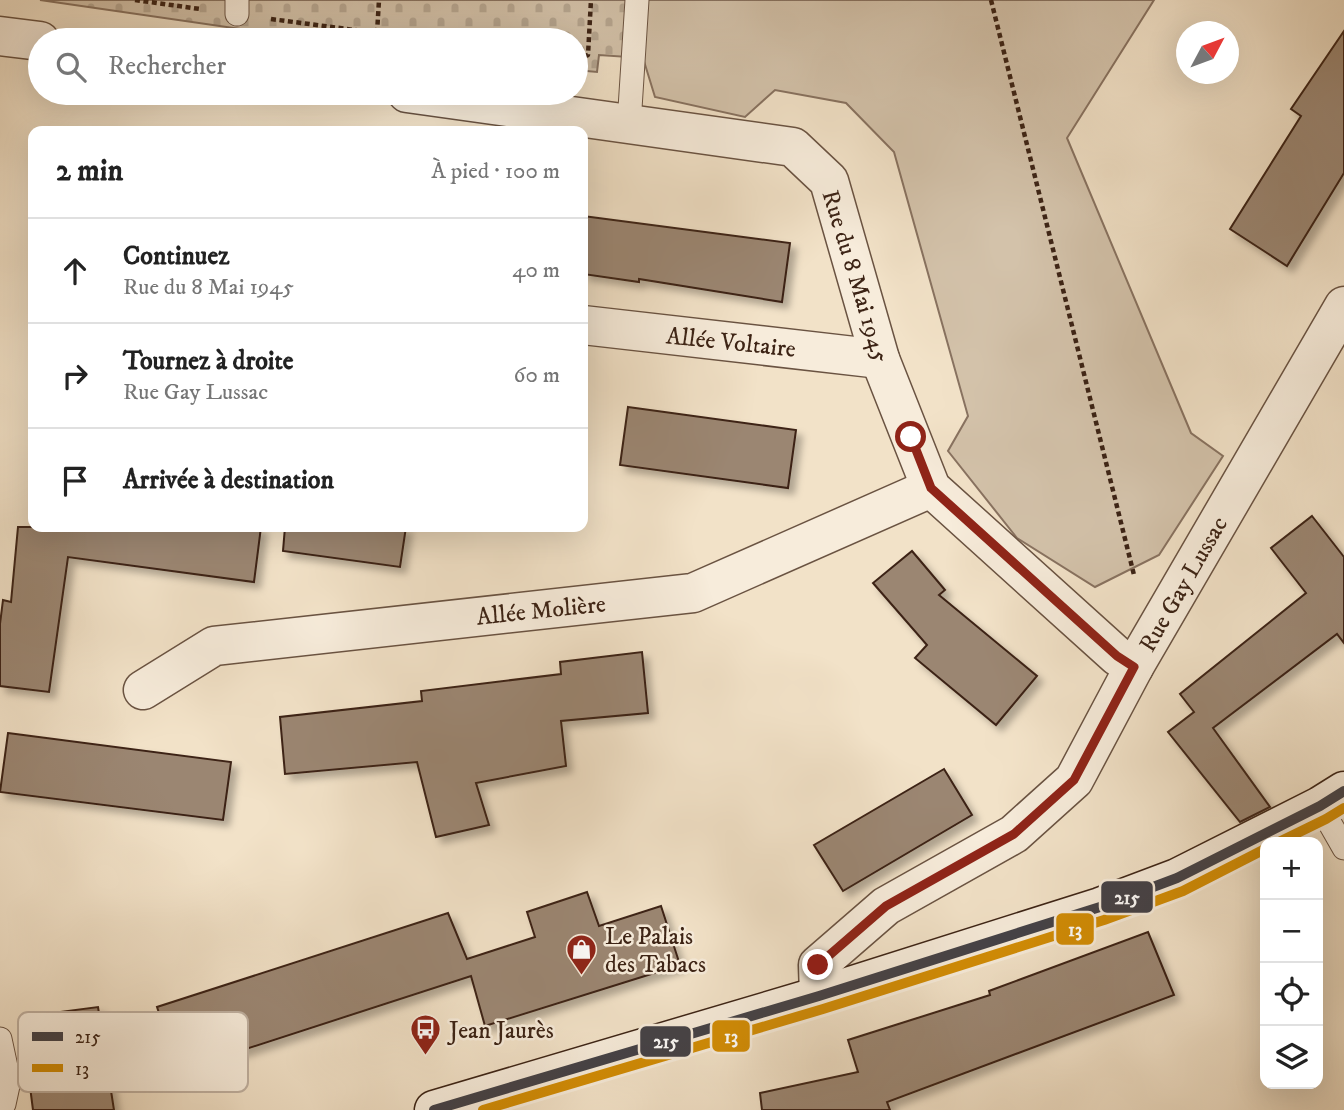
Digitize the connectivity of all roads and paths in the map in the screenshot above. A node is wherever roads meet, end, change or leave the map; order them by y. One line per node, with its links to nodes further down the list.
1 (135, 0): 6 (path)
2 (379, 0): 8 (path)
3 (591, 0): 11 (path)
4 (637, 0): 13 (lane)
5 (991, 0): 18 (path)
6 (237, 7): 7 (path)
7 (350, 28)
8 (377, 28)
9 (0, 36): 10 (street)
10 (28, 40)
11 (588, 55)
12 (493, 105): 13 (street, Rue du 8 Mai 1945)
13 (629, 124): 16 (street, Rue du 8 Mai 1945)
14 (1344, 306): 19 (street, Rue Gay Lussac)
15 (588, 326): 16 (street, Allée Voltaire)
16 (880, 359): 17 (street, Rue du 8 Mai 1945)
17 (931, 488): 19 (street, Rue du 8 Mai 1945); 20 (street, Allée Molière)
18 (1134, 584)
19 (1134, 667): 23 (street, Rue Gay Lussac)
20 (143, 690)
21 (1332, 798): 22 (lane); 23 (street)
22 (1344, 848)
23 (818, 996): 26 (street)
24 (0, 1039): 25 (lane)
25 (0, 1104)
26 (434, 1110)

